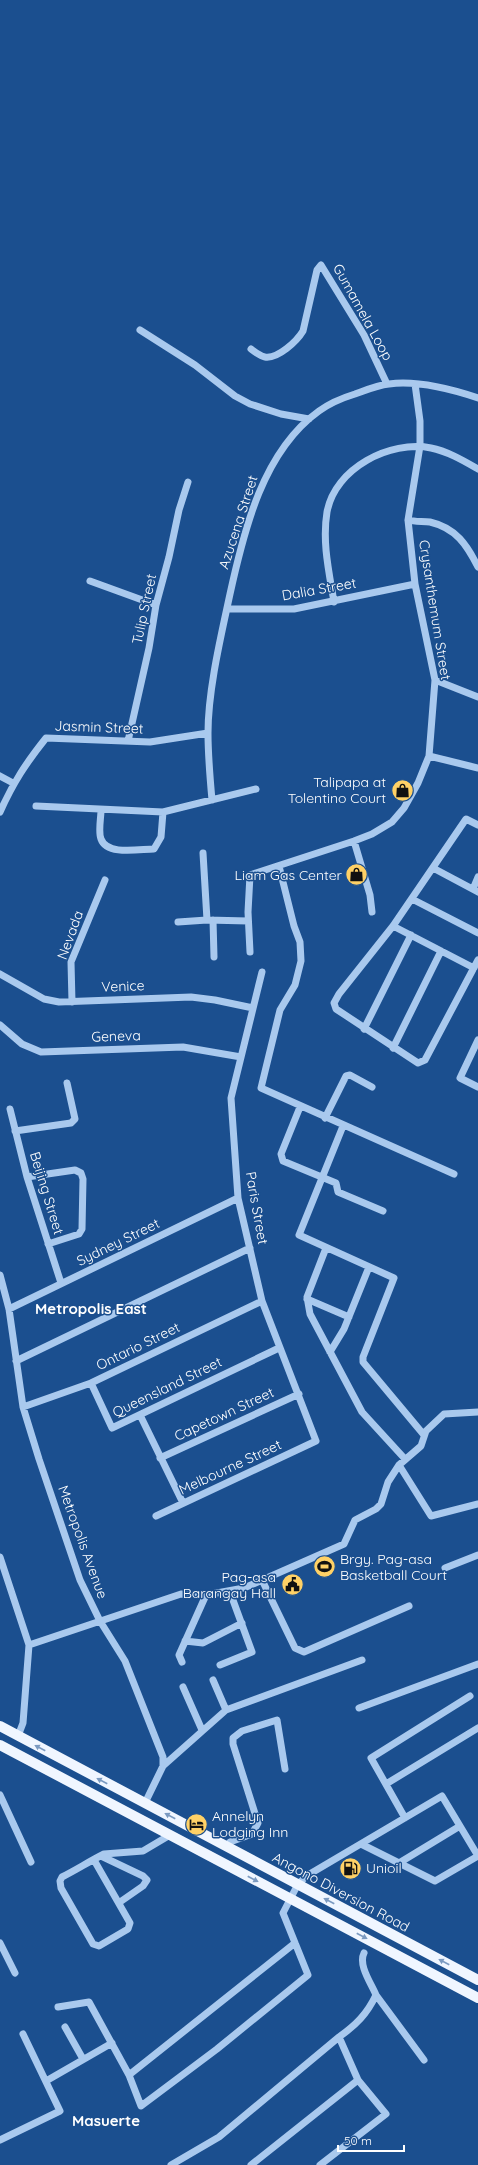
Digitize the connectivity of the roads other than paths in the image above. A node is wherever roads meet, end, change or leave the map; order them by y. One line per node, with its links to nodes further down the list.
1 (140, 330): 6 (street)
2 (251, 349): 3 (street, Gumamela Loop)
3 (387, 384): 4 (street, Azucena Street); 6 (street, Azucena Street)
4 (415, 384): 5 (street, Azucena Street); 7 (street, Crysanthemum Street)
5 (478, 398)
6 (309, 419): 16 (street, Azucena Street)
7 (420, 446): 8 (street); 10 (street, Crysanthemum Street); 14 (street)
8 (478, 469)
9 (188, 482): 15 (street, Tulip Street)
10 (408, 520): 11 (street); 13 (street, Crysanthemum Street)
11 (478, 568)
12 (90, 580): 15 (street)
13 (415, 584): 14 (street, Dalia Street); 17 (street, Crysanthemum Street)
14 (334, 602): 16 (street, Dalia Street)
15 (156, 605): 20 (street, Tulip Street)
16 (226, 609): 19 (street, Azucena Street)
17 (435, 680): 18 (street); 21 (street, Crysanthemum Street)
18 (478, 697)
19 (208, 733): 20 (street, Jasmin Street); 26 (street, Azucena Street)
20 (128, 741): 24 (street, Jasmin Street)
21 (429, 756): 22 (street); 32 (street, Crysanthemum Street)
22 (478, 768)
23 (0, 776): 24 (street)
24 (13, 783): 29 (street)
25 (256, 790): 26 (street)
26 (212, 800): 30 (street)
27 (36, 806): 28 (street)
28 (101, 810): 30 (street); 30 (street)
29 (0, 812)
30 (163, 812)
31 (478, 825): 35 (street)
32 (354, 841): 34 (street, Crysanthemum Street); 40 (street)
33 (203, 853): 41 (street)
34 (279, 866): 42 (street, Crysanthemum Street); 64 (street)
35 (433, 868): 38 (street); 39 (street)
36 (478, 877): 38 (street)
37 (105, 880): 54 (street, Nevada)
38 (475, 890)
39 (412, 899): 44 (street); 45 (street)
40 (372, 912)
41 (210, 920): 42 (street); 43 (street); 49 (street)
42 (248, 921): 48 (street)
43 (178, 922)
44 (393, 926): 46 (street); 57 (street)
45 (478, 933)
46 (411, 935): 47 (street); 57 (street)
47 (441, 951): 51 (street); 59 (street)
48 (250, 952)
49 (214, 956)
50 (478, 960): 51 (street)
51 (474, 968): 59 (street)
52 (262, 972): 55 (street, Paris Street)
53 (0, 974): 54 (street, Venice)
54 (72, 1002): 55 (street, Venice)
55 (253, 1008): 60 (street, Paris Street)
56 (0, 1025): 60 (street, Geneva)
57 (364, 1029): 59 (street)
58 (478, 1040): 63 (street)
59 (393, 1048)
60 (241, 1057): 72 (street, Paris Street)
61 (67, 1083): 68 (street)
62 (372, 1087): 66 (street)
63 (478, 1087)
64 (300, 1107): 66 (street); 71 (street)
65 (10, 1109): 68 (street, Beijing Street)
66 (325, 1118): 67 (street)
67 (344, 1126): 69 (street); 71 (street)
68 (15, 1130): 70 (street, Beijing Street)
69 (454, 1174)
70 (27, 1177): 74 (street, Beijing Street); 74 (street)
71 (321, 1178): 73 (street); 76 (street)
72 (238, 1198): 75 (street, Paris Street); 79 (street, Sydney Street)
73 (384, 1210)
74 (48, 1244): 79 (street, Beijing Street)
75 (250, 1248): 81 (street, Paris Street); 86 (street)
76 (326, 1248): 77 (street); 80 (street)
77 (369, 1267): 83 (street); 92 (street)
78 (0, 1275): 82 (street, Metropolis Avenue)
79 (61, 1284): 82 (street, Sydney Street)
80 (307, 1299): 83 (street); 85 (street)
81 (262, 1301): 84 (street, Paris Street); 87 (street, Ontario Street)
82 (10, 1309): 86 (street, Metropolis Avenue)
83 (349, 1317): 85 (street)
84 (279, 1348): 88 (street, Paris Street); 91 (street, Queensland Street)
85 (330, 1352): 95 (street)
86 (16, 1362): 89 (street, Metropolis Avenue)
87 (91, 1383): 89 (street, Ontario Street); 91 (street, Queensland Street)
88 (299, 1394): 93 (street, Paris Street); 94 (street, Capetown Street)
89 (23, 1406): 107 (street, Metropolis Avenue)
90 (478, 1412): 92 (street)
91 (140, 1415): 94 (street)
92 (424, 1435): 95 (street)
93 (316, 1442): 97 (street, Melbourne Street)
94 (160, 1458): 97 (street)
95 (405, 1459): 96 (street)
96 (399, 1465): 98 (street); 103 (street)
97 (183, 1503): 99 (street, Melbourne Street)
98 (478, 1504)
99 (156, 1516)
100 (478, 1555): 102 (street)
101 (0, 1557): 110 (street)
102 (445, 1568)
103 (262, 1580): 104 (street); 106 (street)
104 (230, 1592): 105 (street); 108 (street)
105 (206, 1595): 107 (street); 109 (street)
106 (408, 1606)
107 (100, 1621): 110 (street); 126 (street, Metropolis Avenue)
108 (242, 1623): 109 (street); 114 (street)
109 (185, 1641): 112 (street)
110 (30, 1645): 123 (street)
111 (362, 1660): 119 (street)
112 (182, 1662)
113 (478, 1664): 118 (street)
114 (220, 1665)
115 (213, 1680): 119 (street)
116 (183, 1687): 122 (street)
117 (470, 1696): 129 (street)
118 (359, 1708)
119 (226, 1710): 122 (street)
120 (0, 1726): 123 (main road, Angono Diversion Road)
121 (478, 1728): 129 (street)
122 (202, 1730): 126 (street)
123 (18, 1736): 125 (main road, Angono Diversion Road, one-way to 123)
124 (0, 1745): 128 (main road, Angono Diversion Road)
125 (75, 1766): 128 (main road); 131 (main road, Angono Diversion Road, one-way to 125)
126 (163, 1766): 131 (street)
127 (285, 1769): 137 (street)
128 (67, 1781): 134 (main road, Angono Diversion Road)
129 (386, 1784): 132 (street)
130 (0, 1795): 141 (street)
131 (144, 1803): 135 (main road, Angono Diversion Road, one-way to 131)
132 (405, 1818): 133 (street); 136 (street)
133 (460, 1826): 142 (street); 142 (street)
134 (170, 1835): 138 (street); 139 (main road, Angono Diversion Road)
135 (216, 1842): 137 (main road, Angono Diversion Road); 139 (main road)
136 (361, 1844): 142 (street); 143 (street)
137 (226, 1847): 143 (main road, Angono Diversion Road)
138 (101, 1856): 140 (street); 145 (street)
139 (209, 1856): 144 (main road, Angono Diversion Road, one-way to 144)
140 (94, 1860): 145 (street); 145 (street)
141 (31, 1862)
142 (399, 1863)
143 (298, 1884): 144 (street); 150 (main road, Angono Diversion Road, one-way to 143)
144 (290, 1899): 147 (street); 152 (main road, Angono Diversion Road, one-way to 152)
145 (120, 1902)
146 (0, 1943): 149 (street)
147 (295, 1943): 160 (street); 160 (street)
148 (364, 1953): 151 (street)
149 (15, 1973)
150 (478, 1980)
151 (376, 1995): 156 (street); 159 (street)
152 (478, 1998)
153 (58, 2008): 157 (street)
154 (65, 2027): 158 (street)
155 (23, 2034): 162 (street)
156 (339, 2037): 161 (street); 164 (street)
157 (112, 2042): 158 (street); 160 (street)
158 (83, 2059): 162 (street)
159 (424, 2060)
160 (129, 2075)
161 (358, 2080): 165 (street); 166 (street)
162 (46, 2081): 163 (street)
163 (0, 2140)
164 (171, 2165)
165 (252, 2165)
166 (320, 2165)

